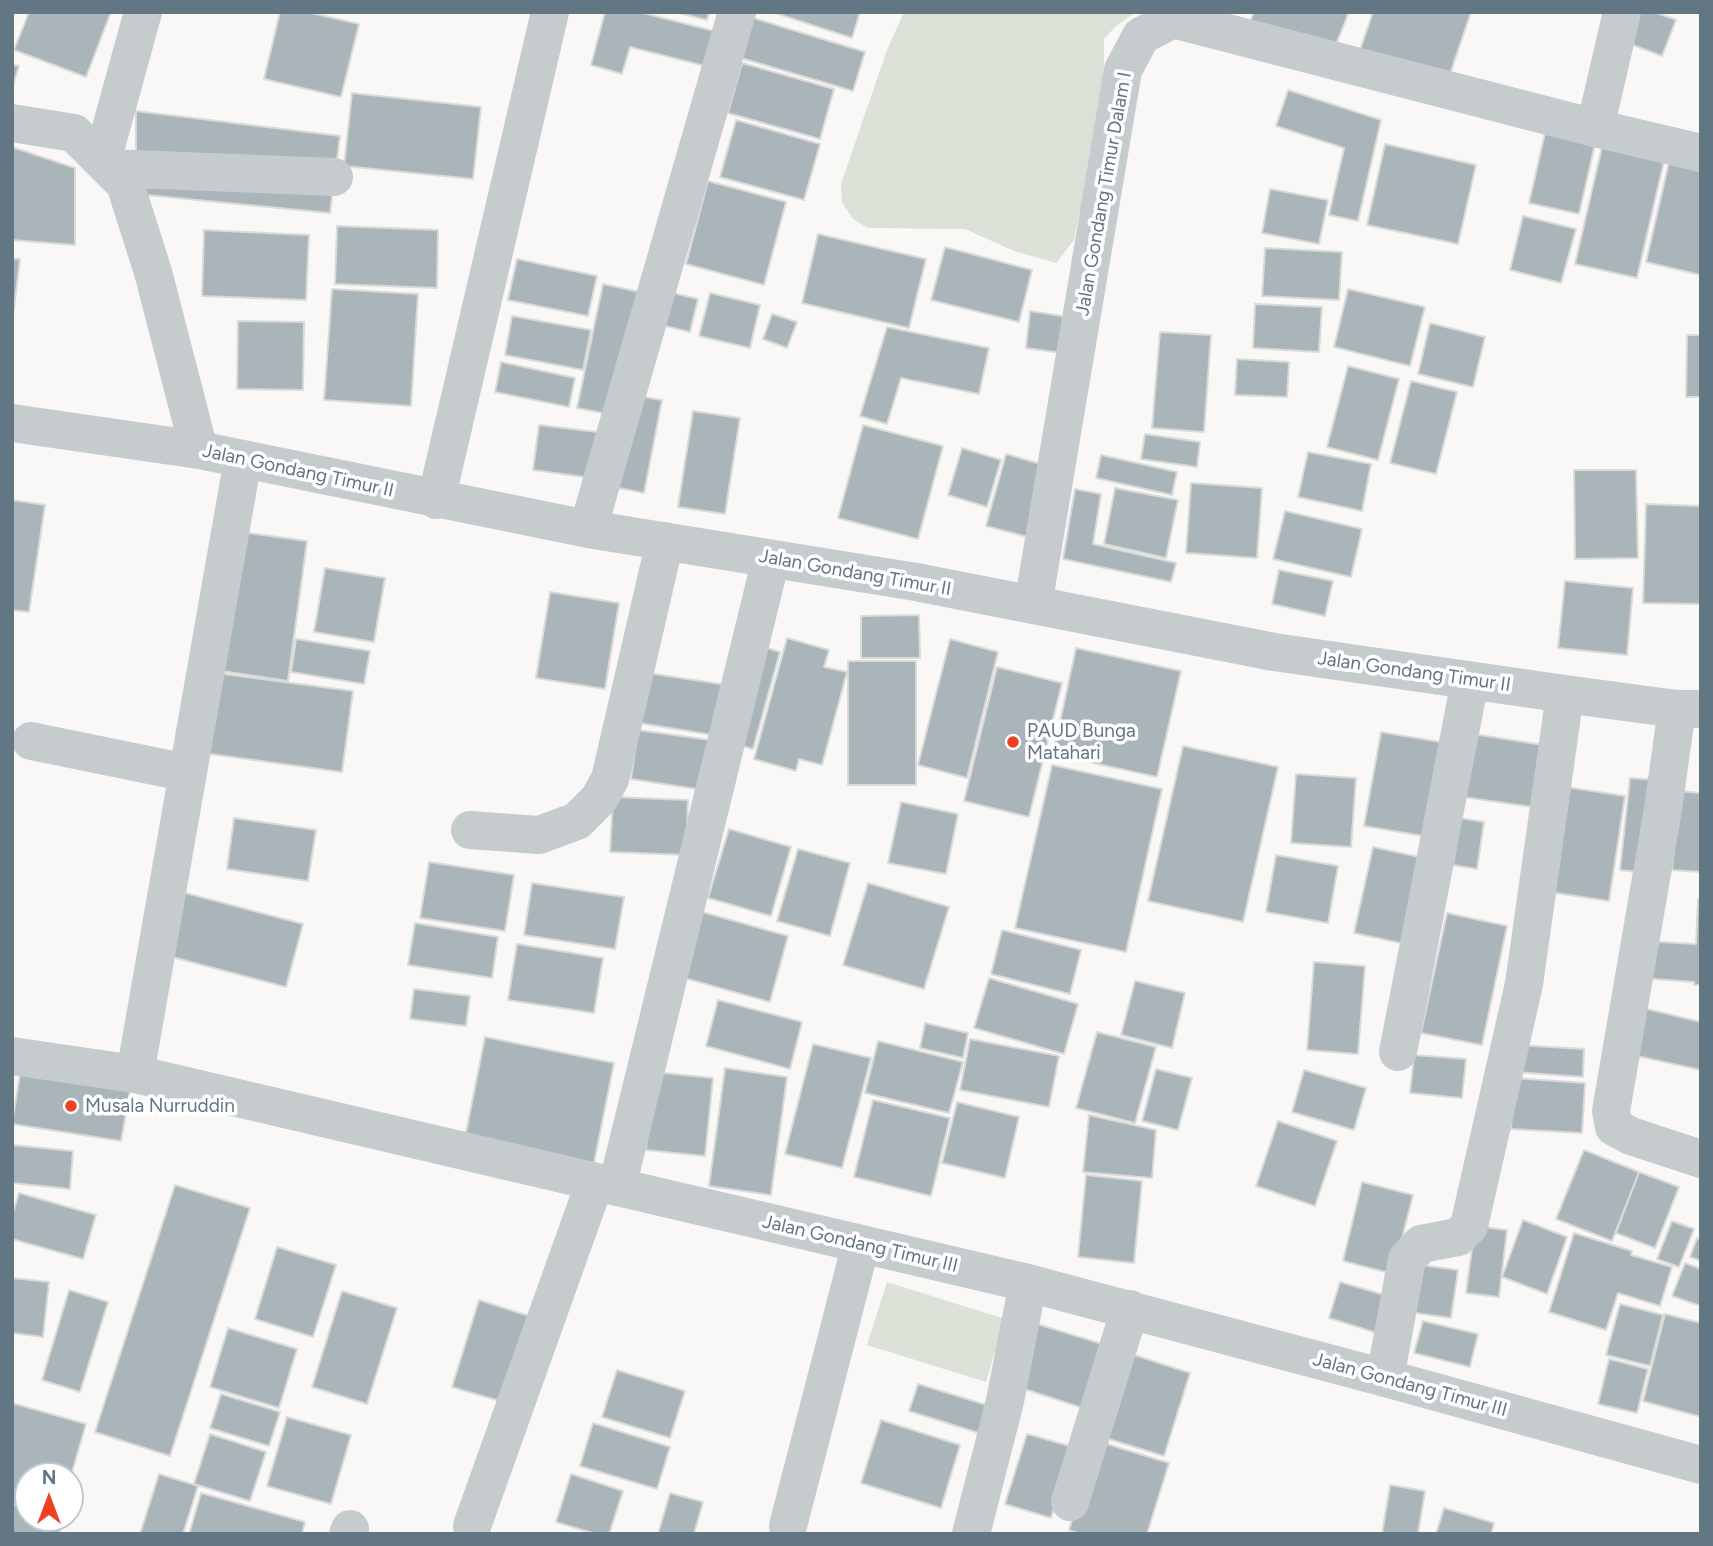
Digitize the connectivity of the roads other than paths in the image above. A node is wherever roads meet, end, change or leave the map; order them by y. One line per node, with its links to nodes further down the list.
1 (143, 12): 8 (street)
2 (550, 12): 13 (street)
3 (737, 12): 14 (street)
4 (1622, 12): 6 (street)
5 (12, 122): 8 (street)
6 (1595, 128): 7 (street, Jalan Gondang Timur Dalam I); 17 (street, Jalan Gondang Timur Dalam I)
7 (1701, 153)
8 (106, 164): 9 (street); 11 (street)
9 (334, 177)
10 (12, 423): 11 (street, Jalan Gondang Timur II)
11 (199, 450): 12 (street, Jalan Gondang Timur II)
12 (243, 459): 13 (street, Jalan Gondang Timur II); 22 (street)
13 (436, 500): 14 (street, Jalan Gondang Timur II)
14 (588, 529): 15 (street, Jalan Gondang Timur II)
15 (665, 541): 16 (street, Jalan Gondang Timur II); 23 (street)
16 (771, 559): 17 (street, Jalan Gondang Timur II); 28 (street)
17 (1033, 605): 18 (street, Jalan Gondang Timur II)
18 (1470, 681): 19 (street, Jalan Gondang Timur II); 24 (street)
19 (1565, 694): 20 (street, Jalan Gondang Timur II); 32 (street)
20 (1689, 709): 27 (street)
21 (31, 741): 22 (street)
22 (188, 773): 26 (street)
23 (470, 830)
24 (1398, 1052)
25 (12, 1056): 26 (street, Jalan Gondang Timur III)
26 (135, 1074): 28 (street, Jalan Gondang Timur III)
27 (1701, 1159)
28 (606, 1184): 29 (street, Jalan Gondang Timur III); 35 (street)
29 (861, 1244): 30 (street, Jalan Gondang Timur III); 36 (street)
30 (1028, 1283): 31 (street, Jalan Gondang Timur III); 37 (street)
31 (1130, 1309): 32 (street, Jalan Gondang Timur III); 34 (street)
32 (1385, 1378): 33 (street, Jalan Gondang Timur III)
33 (1701, 1465)
34 (1070, 1502)
35 (472, 1526)
36 (788, 1526)
37 (971, 1534)

